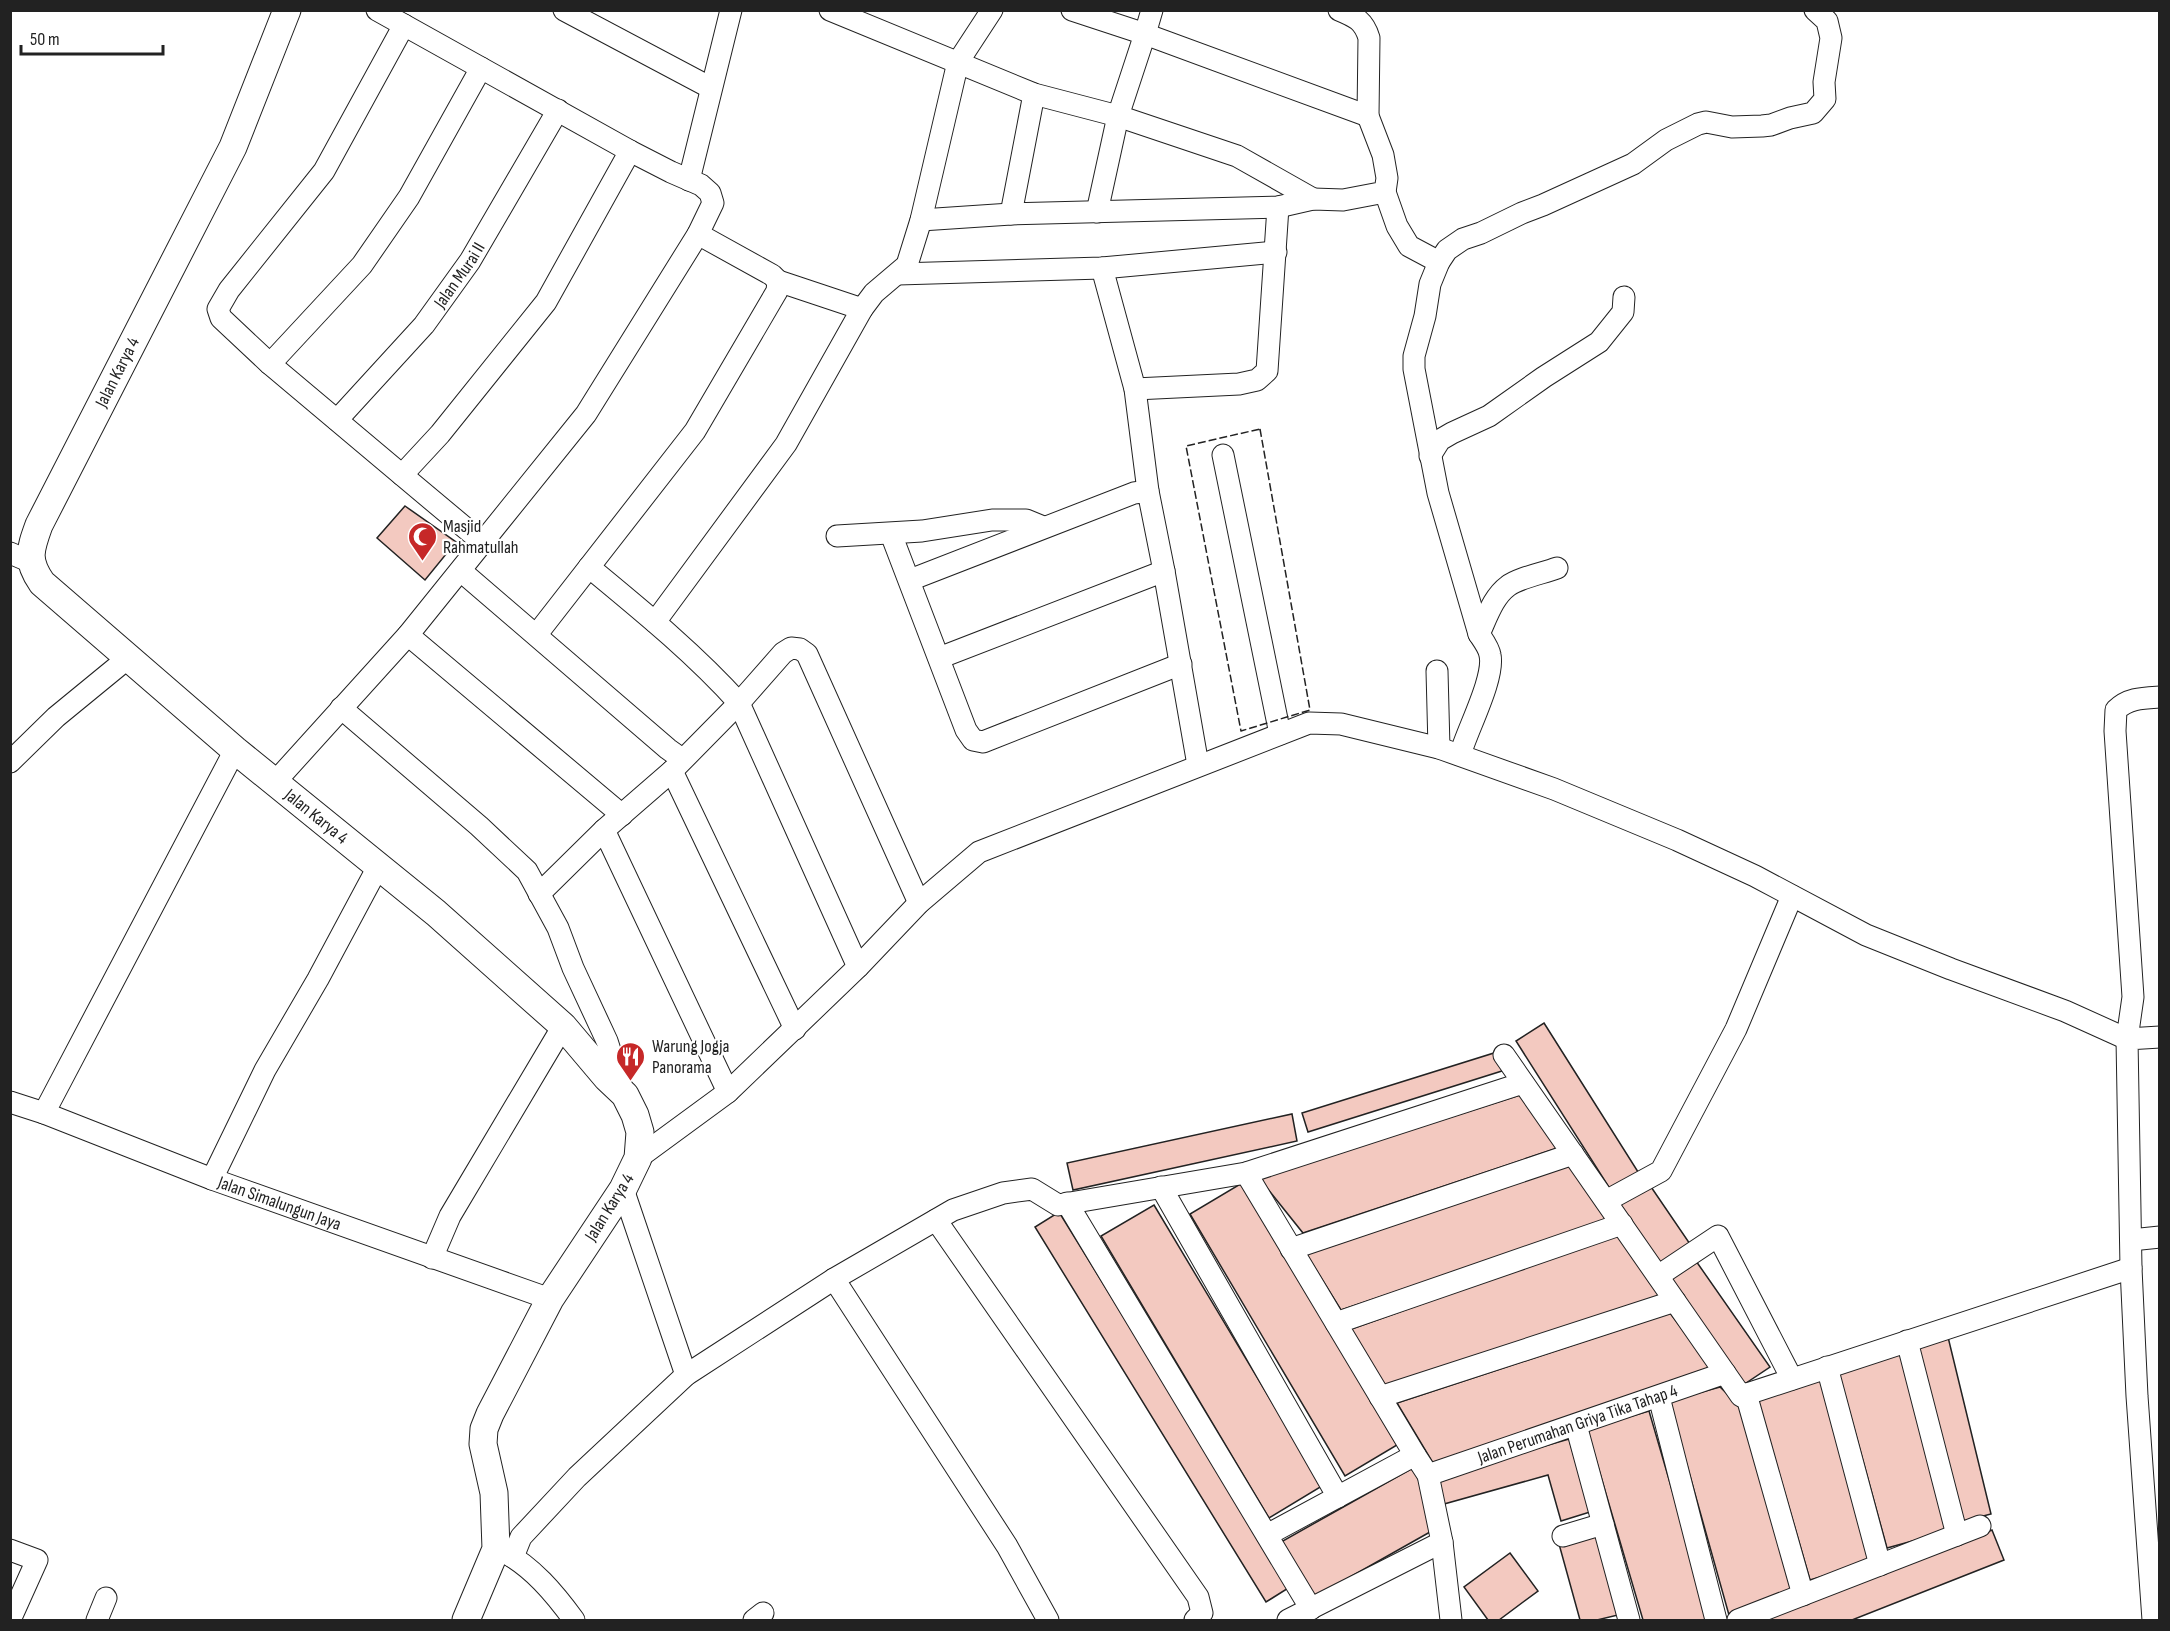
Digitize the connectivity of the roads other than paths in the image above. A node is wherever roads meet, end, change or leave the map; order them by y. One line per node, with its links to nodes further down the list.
1 (287, 10): 47 (main road, Jalan Karya 4)
2 (377, 10): 11 (street)
3 (564, 10): 15 (street)
4 (830, 10): 13 (street)
5 (992, 10): 13 (street)
6 (1072, 10): 12 (street)
7 (1152, 10): 12 (street)
8 (1339, 10): 19 (street)
9 (1815, 10): 30 (street)
10 (731, 11): 15 (street)
11 (404, 25): 14 (street); 36 (street)
12 (1145, 34): 18 (street); 19 (street)
13 (958, 62): 16 (street); 27 (street)
14 (482, 68): 17 (street); 36 (street)
15 (711, 88): 21 (street)
16 (1034, 94): 18 (street); 26 (street)
17 (558, 110): 20 (street); 38 (street, Jalan Murai II)
18 (1118, 116): 23 (street); 25 (street)
19 (1368, 116): 22 (street)
20 (630, 151): 21 (street); 41 (street)
21 (689, 180): 28 (street)
22 (1385, 192): 23 (street); 30 (street)
23 (1313, 199): 24 (street)
24 (1278, 207): 25 (street); 29 (street)
25 (1097, 212): 26 (street)
26 (1011, 214): 27 (street)
27 (921, 220): 32 (street)
28 (698, 234): 33 (street); 46 (street)
29 (1276, 252): 31 (street); 37 (street)
30 (1439, 262): 40 (street)
31 (1102, 268): 32 (street); 37 (street)
32 (898, 274): 35 (street)
33 (778, 281): 35 (street); 48 (street)
34 (1624, 297): 40 (street)
35 (862, 309): 53 (street)
36 (270, 364): 38 (street)
37 (1135, 389): 42 (street)
38 (337, 420): 41 (street)
39 (1223, 455): 64 (street)
40 (1430, 456): 55 (street)
41 (402, 475): 46 (street)
42 (1148, 491): 43 (street); 51 (street)
43 (1043, 527): 44 (street); 52 (street)
44 (891, 534): 45 (street); 52 (street)
45 (837, 536)
46 (482, 542): 50 (street)
47 (21, 557): 57 (main road, Jalan Karya 4)
48 (589, 567): 53 (street); 54 (street)
49 (1557, 568): 55 (street)
50 (461, 571): 54 (street); 56 (street)
51 (1164, 571): 58 (street); 59 (street)
52 (910, 580): 58 (street)
53 (655, 622): 62 (street)
54 (537, 634): 69 (street)
55 (1479, 634): 67 (street)
56 (408, 635): 63 (street); 72 (street)
57 (128, 658): 66 (main road, Jalan Karya 4); 68 (street)
58 (939, 658): 59 (street)
59 (1181, 664): 70 (street)
60 (1437, 671): 65 (street)
61 (2160, 696): 82 (street)
62 (739, 703): 69 (street); 77 (street); 78 (street)
63 (341, 708): 71 (street); 75 (street)
64 (1280, 734): 65 (street); 70 (street)
65 (1438, 748): 67 (street)
66 (235, 750): 71 (main road, Jalan Karya 4); 88 (street)
67 (1460, 755): 76 (street)
68 (10, 762)
69 (677, 765): 72 (street); 80 (street)
70 (1198, 765): 77 (street)
71 (275, 782): 74 (main road, Jalan Karya 4)
72 (622, 815): 73 (street)
73 (604, 830): 75 (street); 85 (street)
74 (379, 865): 79 (main road, Jalan Karya 4); 92 (street)
75 (539, 894): 86 (street)
76 (1791, 896): 82 (street); 95 (street)
77 (919, 903): 78 (street)
78 (858, 967): 80 (street)
79 (562, 1026): 86 (main road, Jalan Karya 4); 102 (street)
80 (795, 1029): 85 (street)
81 (2160, 1036): 82 (street)
82 (2127, 1039): 100 (street)
83 (1504, 1055): 84 (street)
84 (1523, 1083): 89 (street); 91 (street)
85 (728, 1092): 90 (street)
86 (625, 1095): 90 (main road, Jalan Karya 4)
87 (10, 1102): 88 (street, Jalan Simalungun Jaya)
88 (44, 1113): 92 (street, Jalan Simalungun Jaya)
89 (1573, 1154): 95 (street); 101 (street)
90 (638, 1158): 94 (main road, Jalan Karya 4)
91 (1246, 1173): 93 (street); 101 (street)
92 (212, 1179): 102 (street, Jalan Simalungun Jaya)
93 (1161, 1187): 96 (street); 120 (street)
94 (623, 1189): 106 (main road, Jalan Karya 4); 112 (street)
95 (1606, 1201): 98 (street)
96 (1067, 1203): 97 (street); 123 (street)
97 (936, 1220): 105 (street); 138 (street)
98 (1622, 1224): 104 (street); 108 (street)
99 (2160, 1237): 100 (street)
100 (2131, 1240): 103 (street)
101 (1291, 1249): 108 (street)
102 (432, 1258): 106 (street, Jalan Simalungun Jaya)
103 (2131, 1268): 109 (street); 144 (street)
104 (1658, 1276): 107 (street); 113 (street)
105 (834, 1279): 112 (street); 137 (street)
106 (550, 1299): 128 (main road, Jalan Karya 4)
107 (1675, 1300): 111 (street); 115 (street)
108 (1336, 1323): 115 (street)
109 (1907, 1341): 110 (street); 124 (street)
110 (1827, 1367): 113 (street); 129 (street)
111 (1725, 1373): 114 (street); 116 (street, Jalan Perumahan Griya Tika Tahap 4)
112 (687, 1375): 128 (street)
113 (1792, 1379): 114 (street)
114 (1746, 1394): 130 (street)
115 (1380, 1397): 118 (street)
116 (1659, 1397): 117 (street, Jalan Perumahan Griya Tika Tahap 4); 142 (street)
117 (1576, 1425): 119 (street, Jalan Perumahan Griya Tika Tahap 4); 121 (street)
118 (1415, 1455): 119 (street); 120 (street)
119 (1428, 1475): 126 (street)
120 (1338, 1497): 123 (street)
121 (1603, 1524): 125 (street); 141 (street)
122 (1980, 1526): 124 (street)
123 (1267, 1535): 132 (street)
124 (1958, 1535): 129 (street)
125 (1563, 1536)
126 (1442, 1542): 132 (street); 140 (street)
127 (10, 1550): 133 (street)
128 (505, 1553): 135 (main road, Jalan Karya 4); 136 (street)
129 (1880, 1565): 130 (street)
130 (1803, 1595): 143 (street)
131 (106, 1598): 134 (street)
132 (1311, 1608): 139 (street)
133 (10, 1620)
134 (97, 1620)
135 (466, 1620)
136 (574, 1620)
137 (1048, 1620)
138 (1195, 1620)
139 (1288, 1620)
140 (1451, 1620)
141 (1629, 1620)
142 (1716, 1620)
143 (1738, 1620)
144 (2153, 1620)

